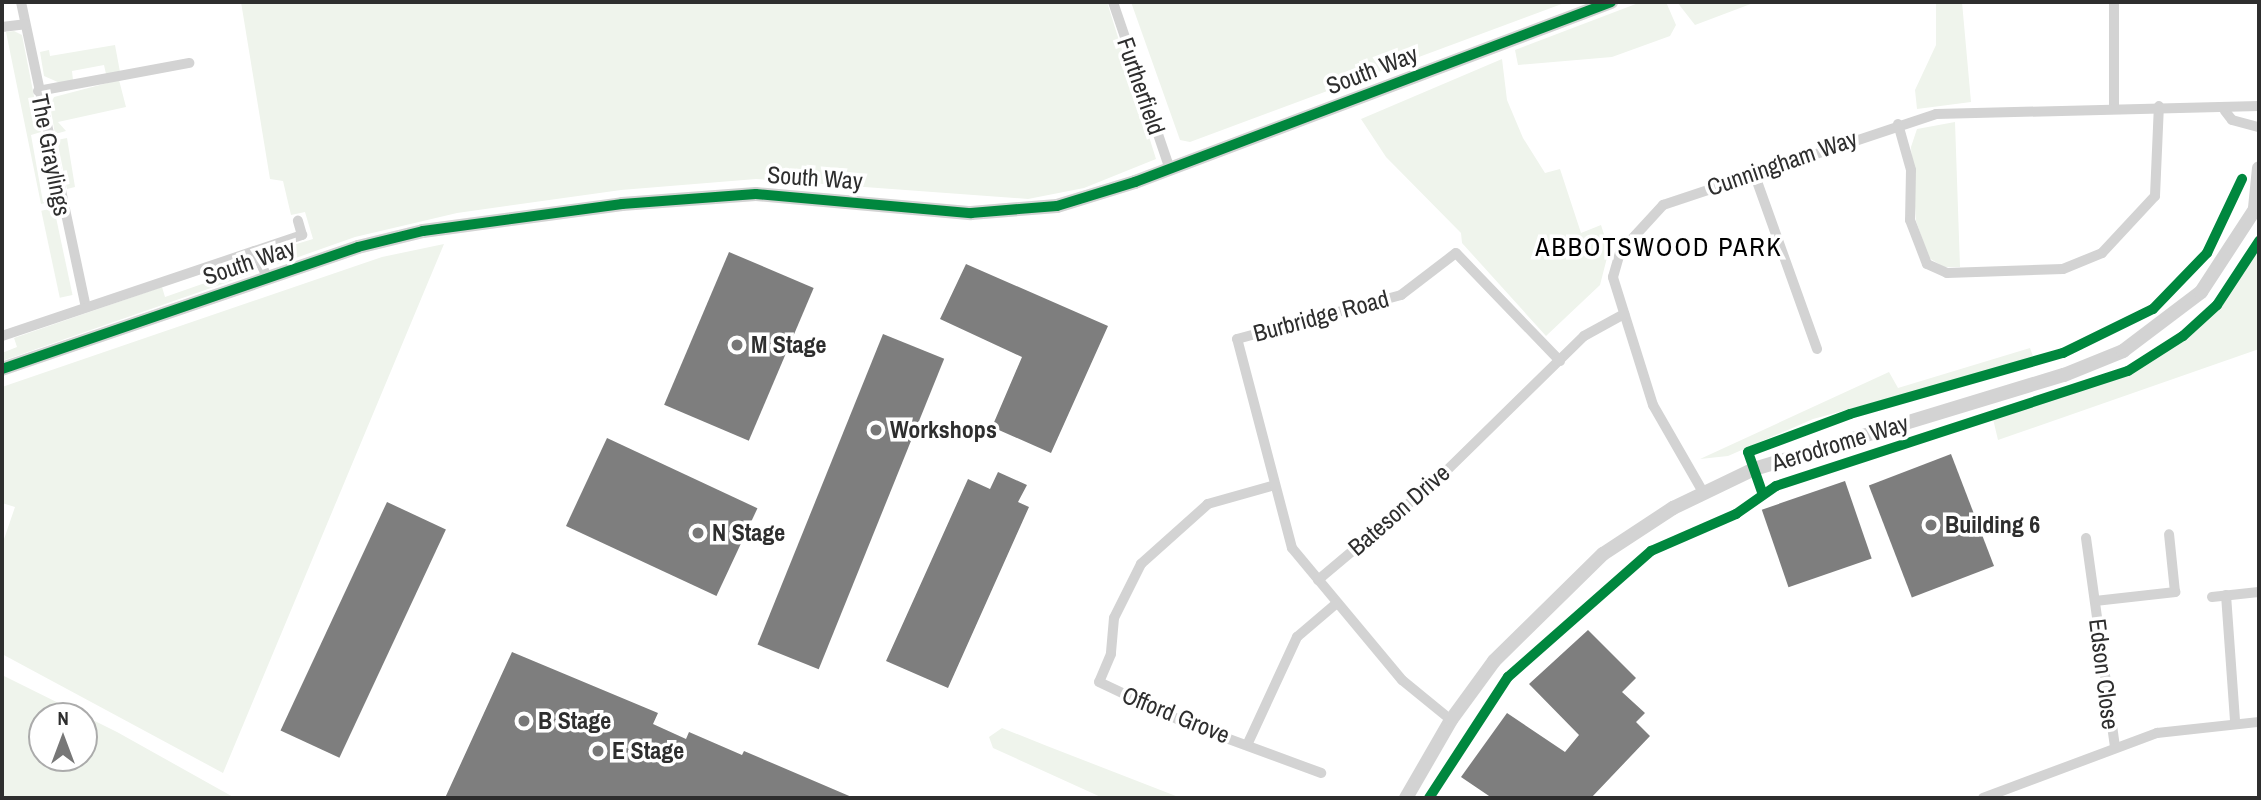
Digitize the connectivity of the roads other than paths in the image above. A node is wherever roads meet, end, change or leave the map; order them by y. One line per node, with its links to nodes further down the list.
1 (21, 2): 5 (street, The Graylings)
2 (1113, 2): 16 (street, Furtherfield)
3 (1611, 2): 16 (street, South Way)
4 (2114, 2): 9 (street)
5 (25, 23): 6 (street); 8 (street, The Graylings)
6 (2, 27)
7 (189, 63): 8 (street)
8 (38, 91): 22 (street, The Graylings)
9 (2114, 106): 10 (street, Cunningham Way); 13 (street, Cunningham Way)
10 (2159, 106): 12 (street, Cunningham Way); 13 (street)
11 (2259, 106): 12 (street, Cunningham Way)
12 (2225, 111): 14 (street, Cunningham Way)
13 (1898, 124): 17 (street, Cunningham Way)
14 (2259, 127)
15 (2259, 168): 18 (street, Aerodrome Way)
16 (1170, 169): 21 (street, South Way)
17 (1755, 173): 23 (street, Cunningham Way); 25 (street)
18 (2257, 206): 29 (street, Aerodrome Way)
19 (298, 222): 20 (street, South Way)
20 (255, 251): 21 (street, South Way); 22 (street, South Way)
21 (267, 277): 27 (street, South Way)
22 (86, 307): 24 (street, South Way)
23 (1624, 314): 26 (street, Bateson Drive); 29 (street, Cunningham Way)
24 (2, 335)
25 (1817, 349)
26 (1560, 361): 28 (street, Burbridge Road); 32 (street, Bateson Drive)
27 (2, 369)
28 (1275, 485): 32 (street, Burbridge Road); 41 (street, Offord Grove)
29 (1703, 492): 38 (street, Aerodrome Way)
30 (2169, 534): 36 (street, Edson Close)
31 (2086, 538): 36 (street, Edson Close)
32 (1318, 580): 37 (street)
33 (2259, 592): 34 (street)
34 (2226, 595): 35 (street); 39 (street)
35 (2212, 597)
36 (2095, 601): 42 (street, Edson Close)
37 (1337, 603): 38 (street); 41 (street, Offord Grove)
38 (1451, 720): 44 (street, Aerodrome Way)
39 (2235, 722): 40 (street); 42 (street)
40 (2259, 722)
41 (1248, 743): 43 (street, Offord Grove)
42 (2115, 747): 45 (street)
43 (1321, 774)
44 (1406, 798)
45 (1983, 798)

